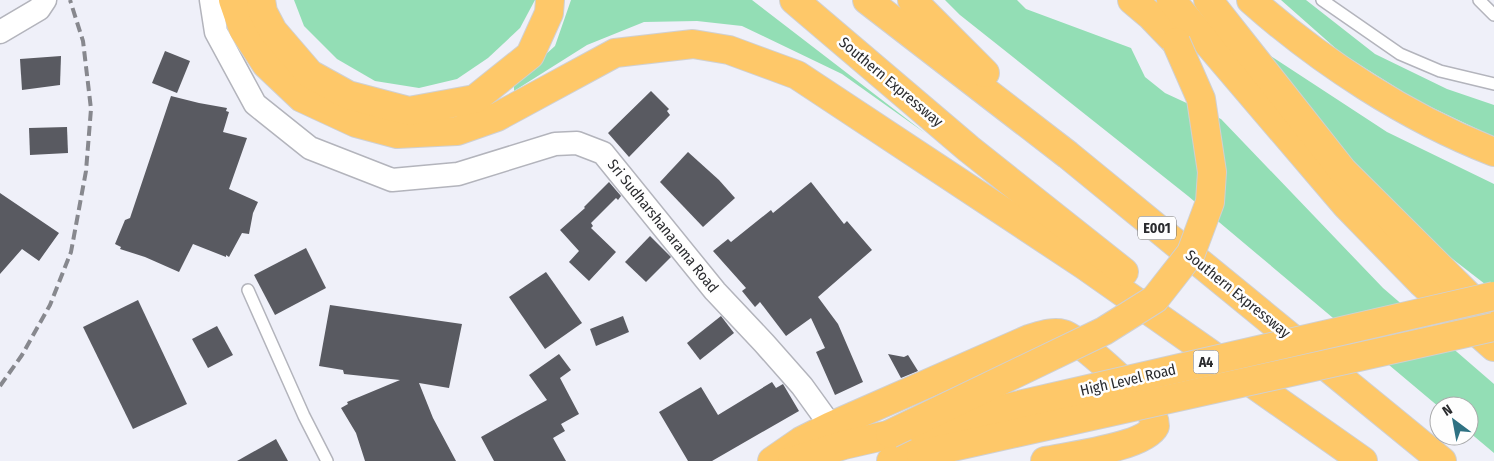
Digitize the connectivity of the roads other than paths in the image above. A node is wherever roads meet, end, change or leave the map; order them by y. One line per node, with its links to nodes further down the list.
1 (45, 0): 16 (street)
2 (211, 0): 26 (street, Sri Sudharshanarama Road)
3 (233, 0): 32 (highway)
4 (261, 0): 5 (highway)
5 (550, 0)
6 (794, 0): 32 (highway, Southern Expressway)
7 (867, 0): 19 (highway, Southern Expressway / E001)
8 (912, 0): 19 (highway)
9 (1132, 0): 25 (highway, bridge)
10 (1171, 0): 24 (highway)
11 (1208, 0): 22 (highway)
12 (1251, 0): 18 (highway)
13 (1322, 0): 17 (lane)
14 (1479, 0): 15 (lane)
15 (1494, 15)
16 (0, 32)
17 (1494, 84)
18 (1494, 152)
19 (1068, 156): 33 (highway, Southern Expressway / E001)
20 (248, 290): 27 (lane)
21 (1494, 296): 25 (highway, High Level Road / A4, bridge)
22 (1494, 321)
23 (1494, 326): 30 (highway, High Level Road / A4, bridge)
24 (1494, 347)
25 (890, 434): 26 (highway, High Level Road / A4)
26 (838, 435): 28 (highway); 29 (highway, High Level Road / A4); 31 (highway)
27 (327, 461)
28 (772, 461)
29 (792, 461)
30 (891, 461)
31 (1045, 461)
32 (1364, 461)
33 (1442, 461)

